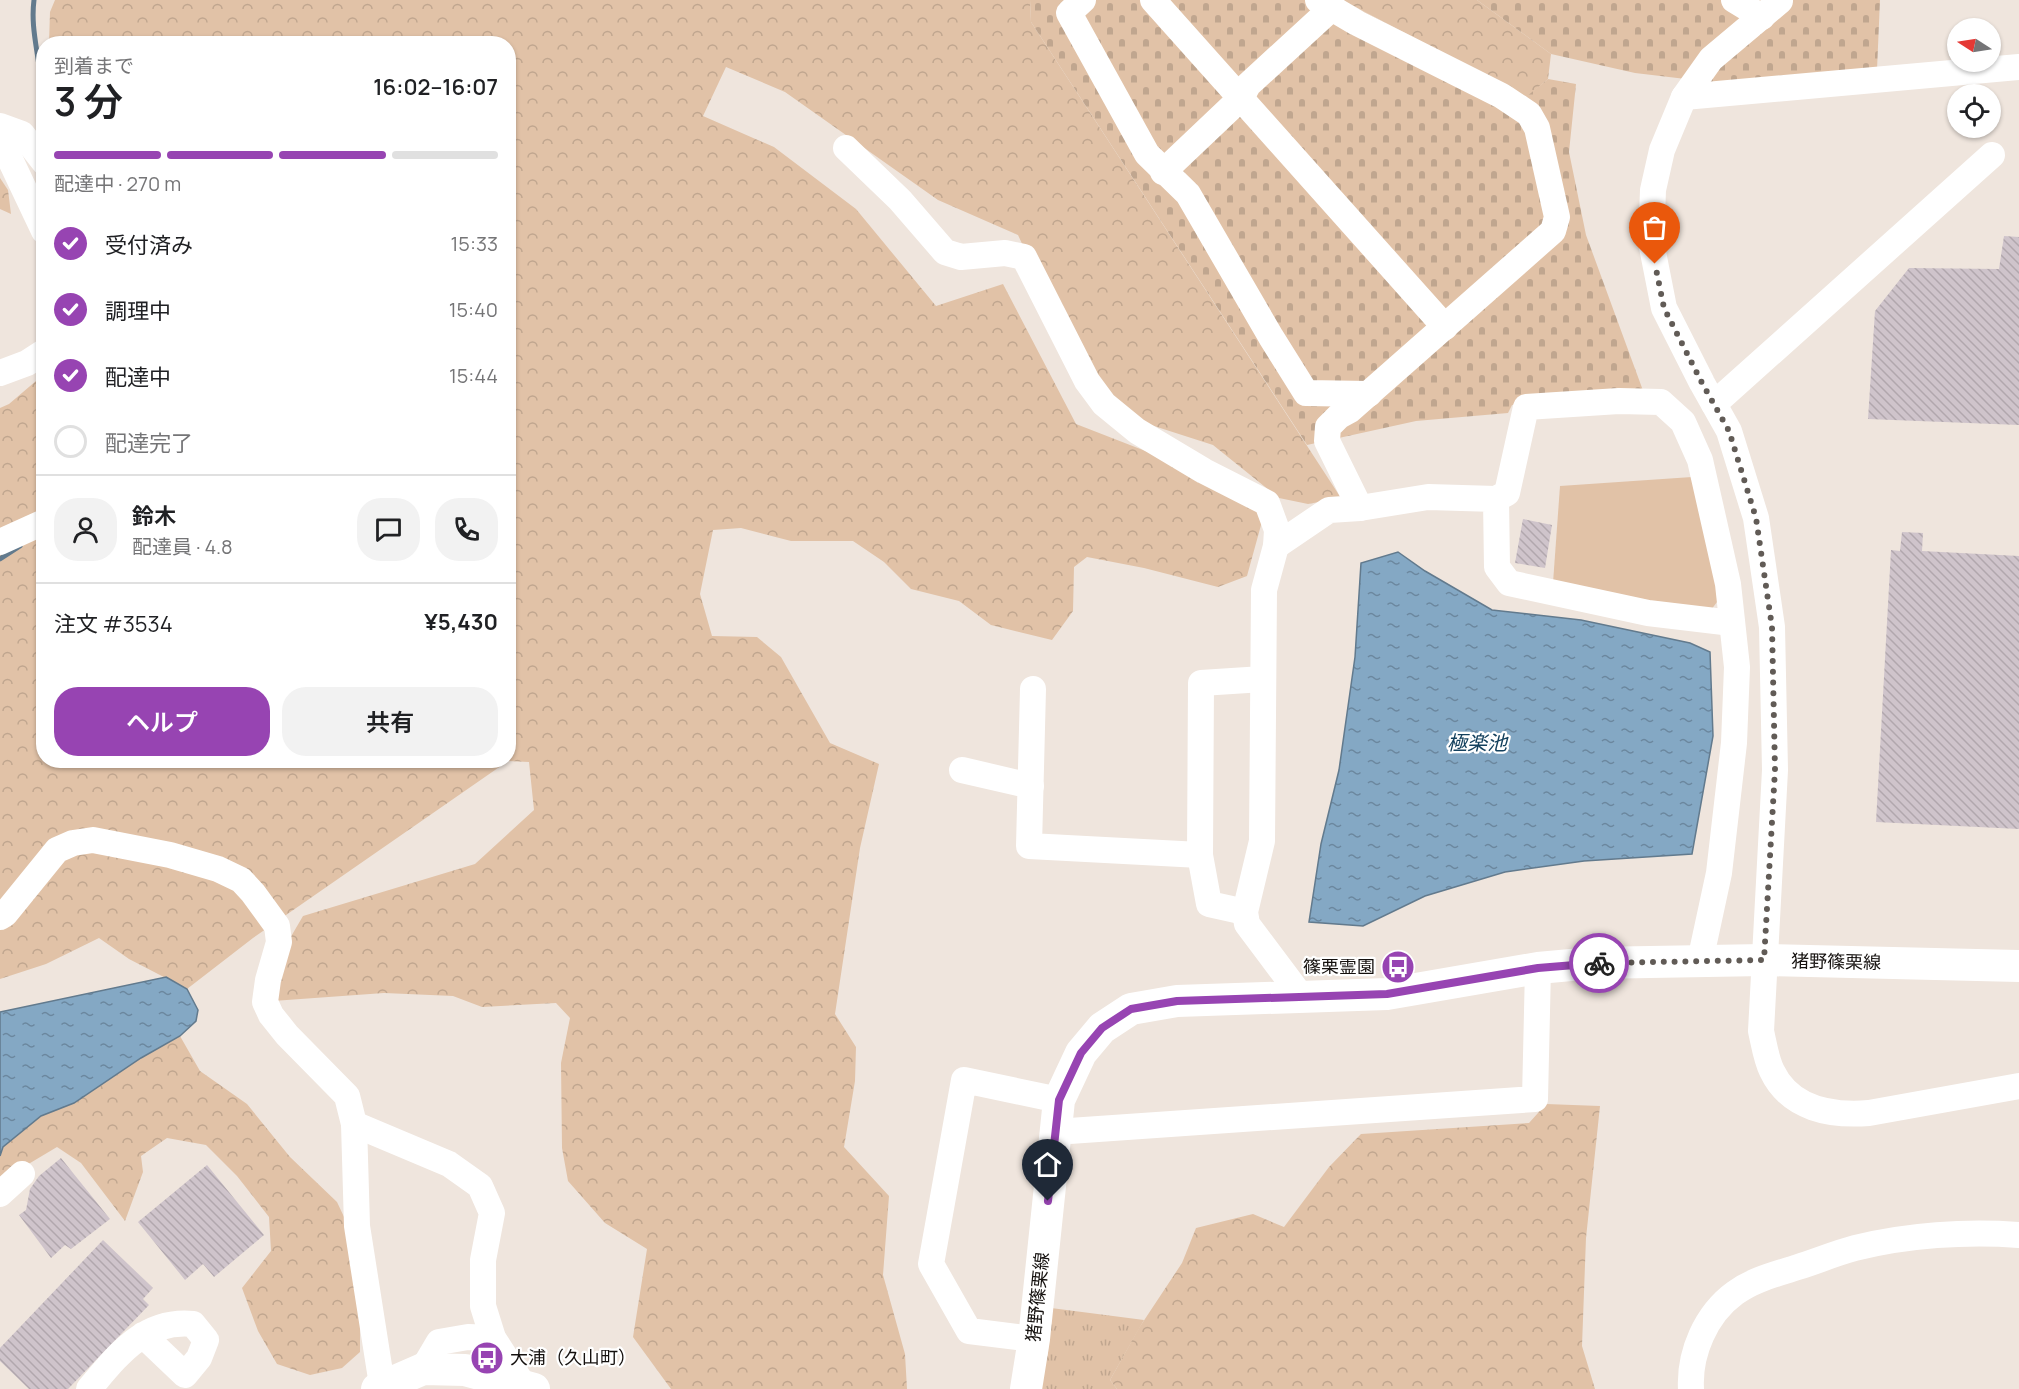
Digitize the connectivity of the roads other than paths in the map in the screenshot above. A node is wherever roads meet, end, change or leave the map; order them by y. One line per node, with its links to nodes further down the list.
1 (1083, 0): 13 (street)
2 (1153, 0): 7 (street)
3 (1734, 0): 6 (street)
4 (1325, 4): 7 (street); 15 (street)
5 (2019, 67): 6 (street)
6 (1684, 97): 19 (street)
7 (1241, 98): 13 (street); 15 (street)
8 (0, 126): 11 (street)
9 (0, 138): 14 (street)
10 (846, 148): 24 (street)
11 (36, 152)
12 (1992, 155): 19 (street)
13 (1163, 172): 18 (street)
14 (36, 214)
15 (1445, 327): 18 (street)
16 (36, 357): 17 (street)
17 (0, 373)
18 (1360, 402): 21 (street)
19 (1714, 404): 33 (street)
20 (1496, 499): 21 (street); 25 (street); 25 (street)
21 (1360, 508): 24 (street)
22 (36, 526): 23 (street)
23 (0, 542)
24 (1276, 546): 26 (street)
25 (1732, 623): 34 (street)
26 (1263, 679): 30 (street); 31 (street)
27 (1033, 689): 29 (street)
28 (962, 770): 29 (street)
29 (1031, 786): 30 (street)
30 (1200, 855): 31 (street)
31 (1245, 912): 37 (street)
32 (0, 917): 40 (street)
33 (1764, 960): 34 (main road, 猪野篠栗線); 35 (main road, 猪野篠栗線); 38 (street)
34 (1700, 961): 36 (main road, 猪野篠栗線)
35 (2019, 966)
36 (1538, 968): 37 (main road, 猪野篠栗線); 41 (street)
37 (1300, 996): 39 (main road, 猪野篠栗線)
38 (2019, 1086)
39 (1059, 1100): 41 (main road, 猪野篠栗線); 47 (street)
40 (354, 1124): 46 (street); 49 (street)
41 (1055, 1132): 47 (main road, 猪野篠栗線)
42 (22, 1174): 43 (street)
43 (0, 1194)
44 (2019, 1235): 53 (street)
45 (144, 1335): 51 (street)
46 (493, 1338): 48 (street); 50 (street)
47 (1034, 1339): 52 (main road, 猪野篠栗線)
48 (423, 1368): 49 (main road); 50 (main road)
49 (379, 1387)
50 (529, 1388)
51 (89, 1389)
52 (1026, 1389)
53 (1691, 1389)

